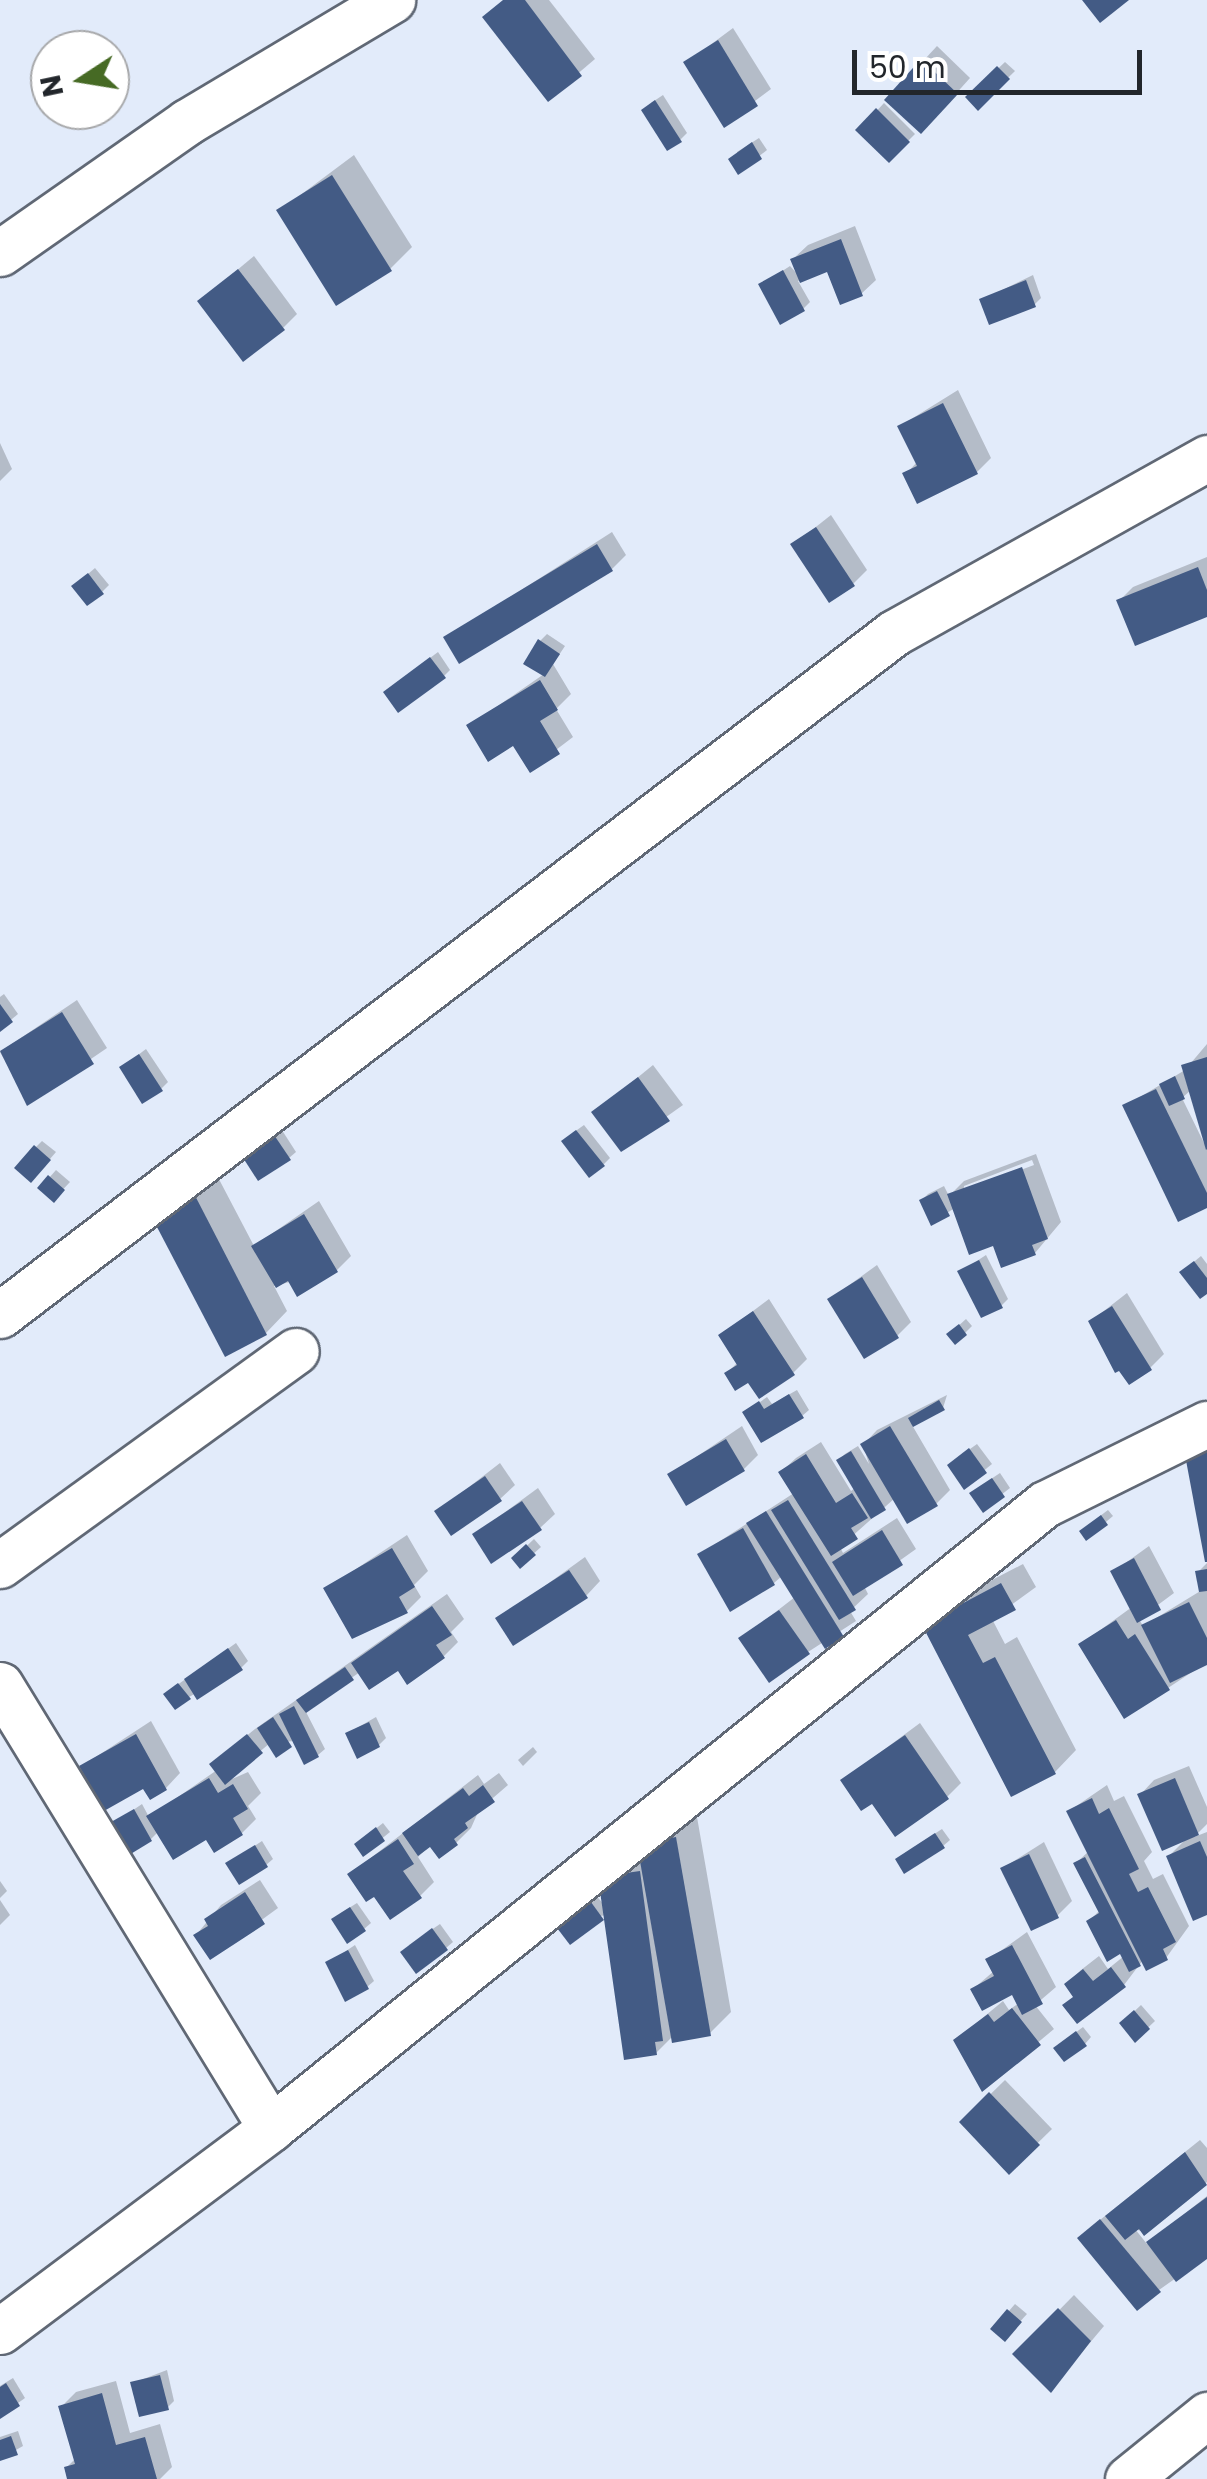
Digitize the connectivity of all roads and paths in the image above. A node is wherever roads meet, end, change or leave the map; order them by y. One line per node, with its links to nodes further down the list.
1 (392, 0): 2 (street)
2 (0, 253)
3 (1207, 458): 4 (street)
4 (0, 1315)
5 (296, 1352): 7 (street)
6 (1207, 1424): 9 (street)
7 (0, 1565)
8 (0, 1685): 9 (street)
9 (271, 2128): 10 (street)
10 (0, 2330)
11 (1207, 2415): 12 (street)
12 (1128, 2479)

